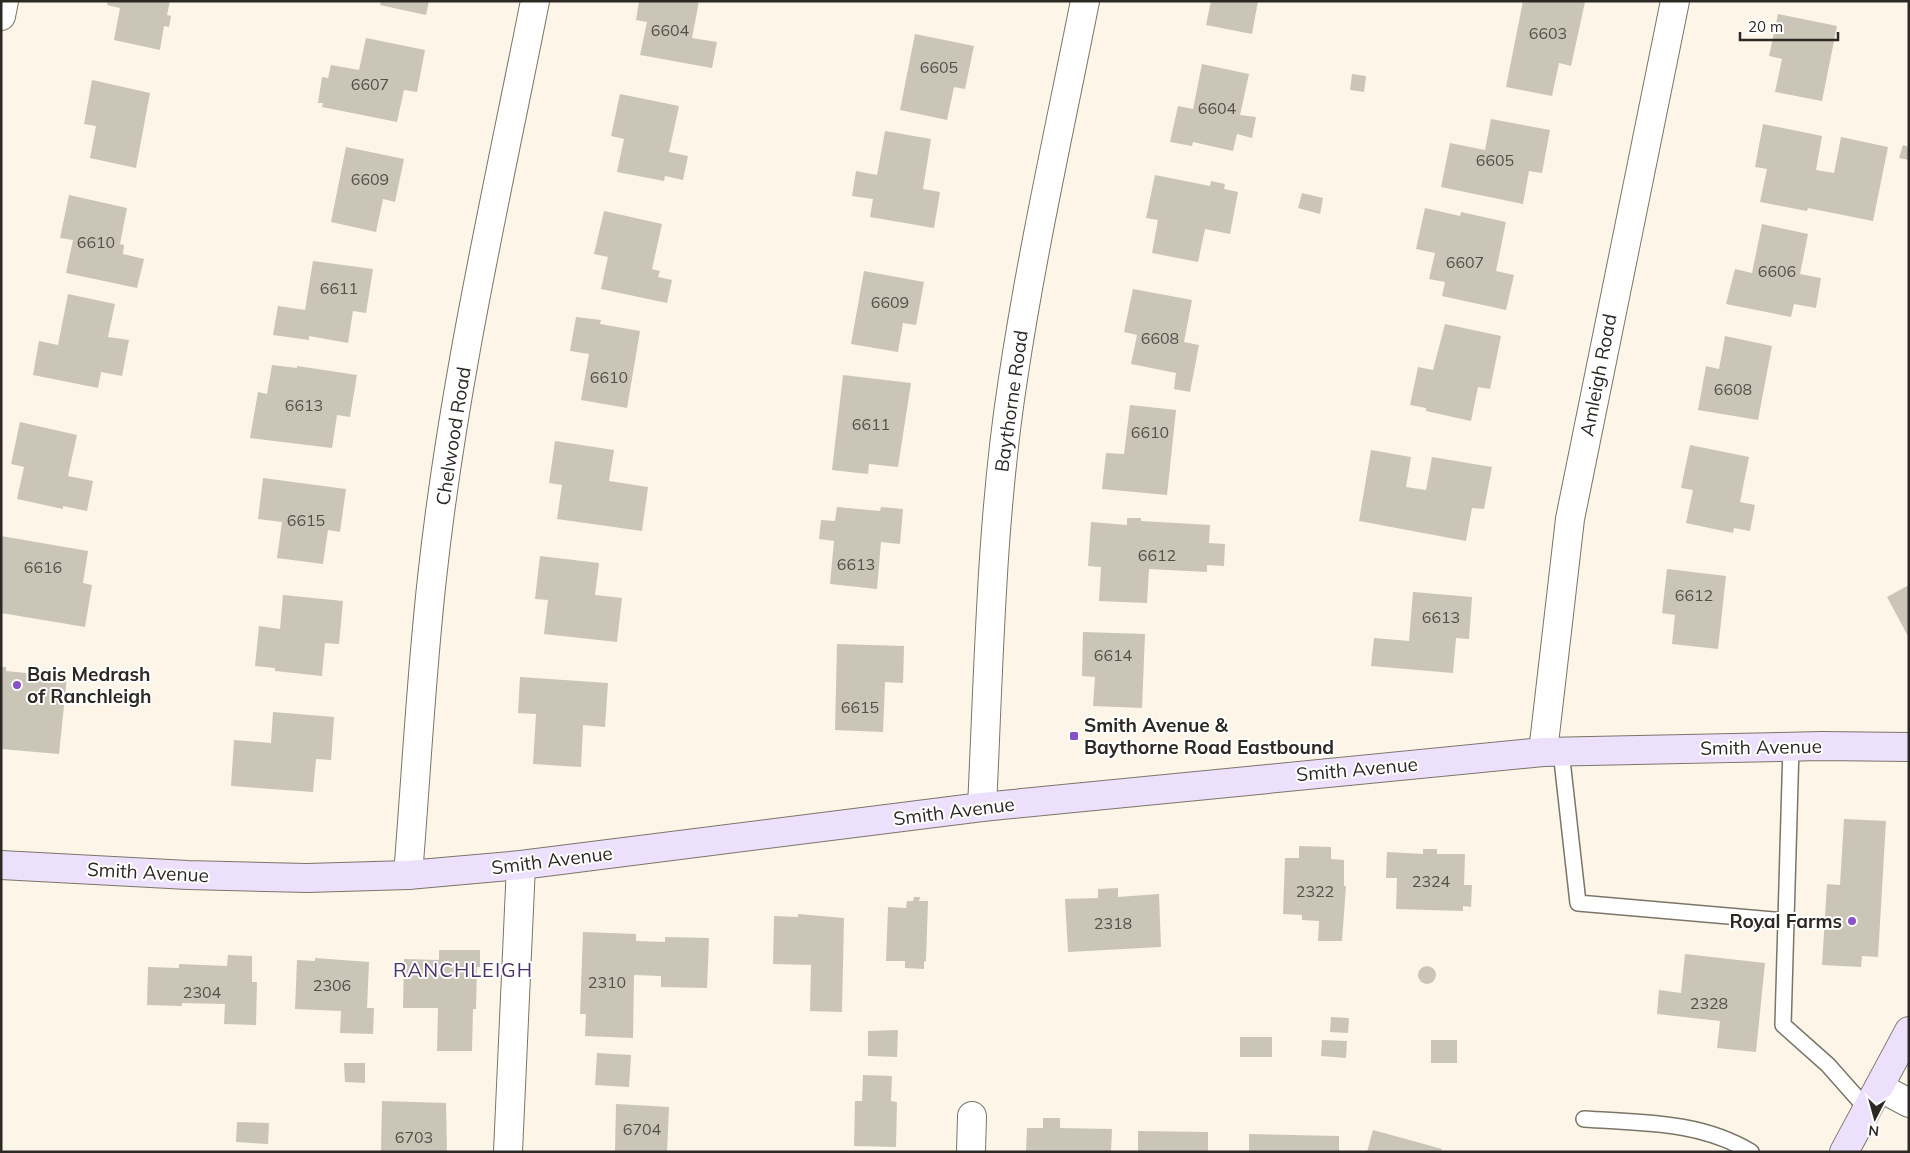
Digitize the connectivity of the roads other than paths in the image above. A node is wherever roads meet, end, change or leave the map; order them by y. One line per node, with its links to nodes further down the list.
1 (4, 1): 5 (street)
2 (535, 1): 12 (street, Chelwood Road)
3 (1085, 1): 9 (street, Baythorne Road)
4 (1675, 1): 8 (street, Amleigh Road)
5 (1, 16)
6 (1791, 746): 7 (main road, Smith Avenue); 8 (main road, Smith Avenue); 13 (lane)
7 (1909, 747)
8 (1552, 752): 9 (main road, Smith Avenue); 13 (lane)
9 (982, 807): 11 (main road, Smith Avenue)
10 (1, 865): 12 (main road, Smith Avenue)
11 (520, 865): 12 (main road, Smith Avenue); 19 (street)
12 (408, 875)
13 (1786, 921): 15 (lane)
14 (1909, 1031): 15 (main road)
15 (1874, 1098): 16 (street); 22 (main road)
16 (1909, 1103)
17 (972, 1116): 20 (street)
18 (1584, 1119): 21 (lane)
19 (508, 1152)
20 (971, 1152)
21 (1751, 1152)
22 (1844, 1152)

